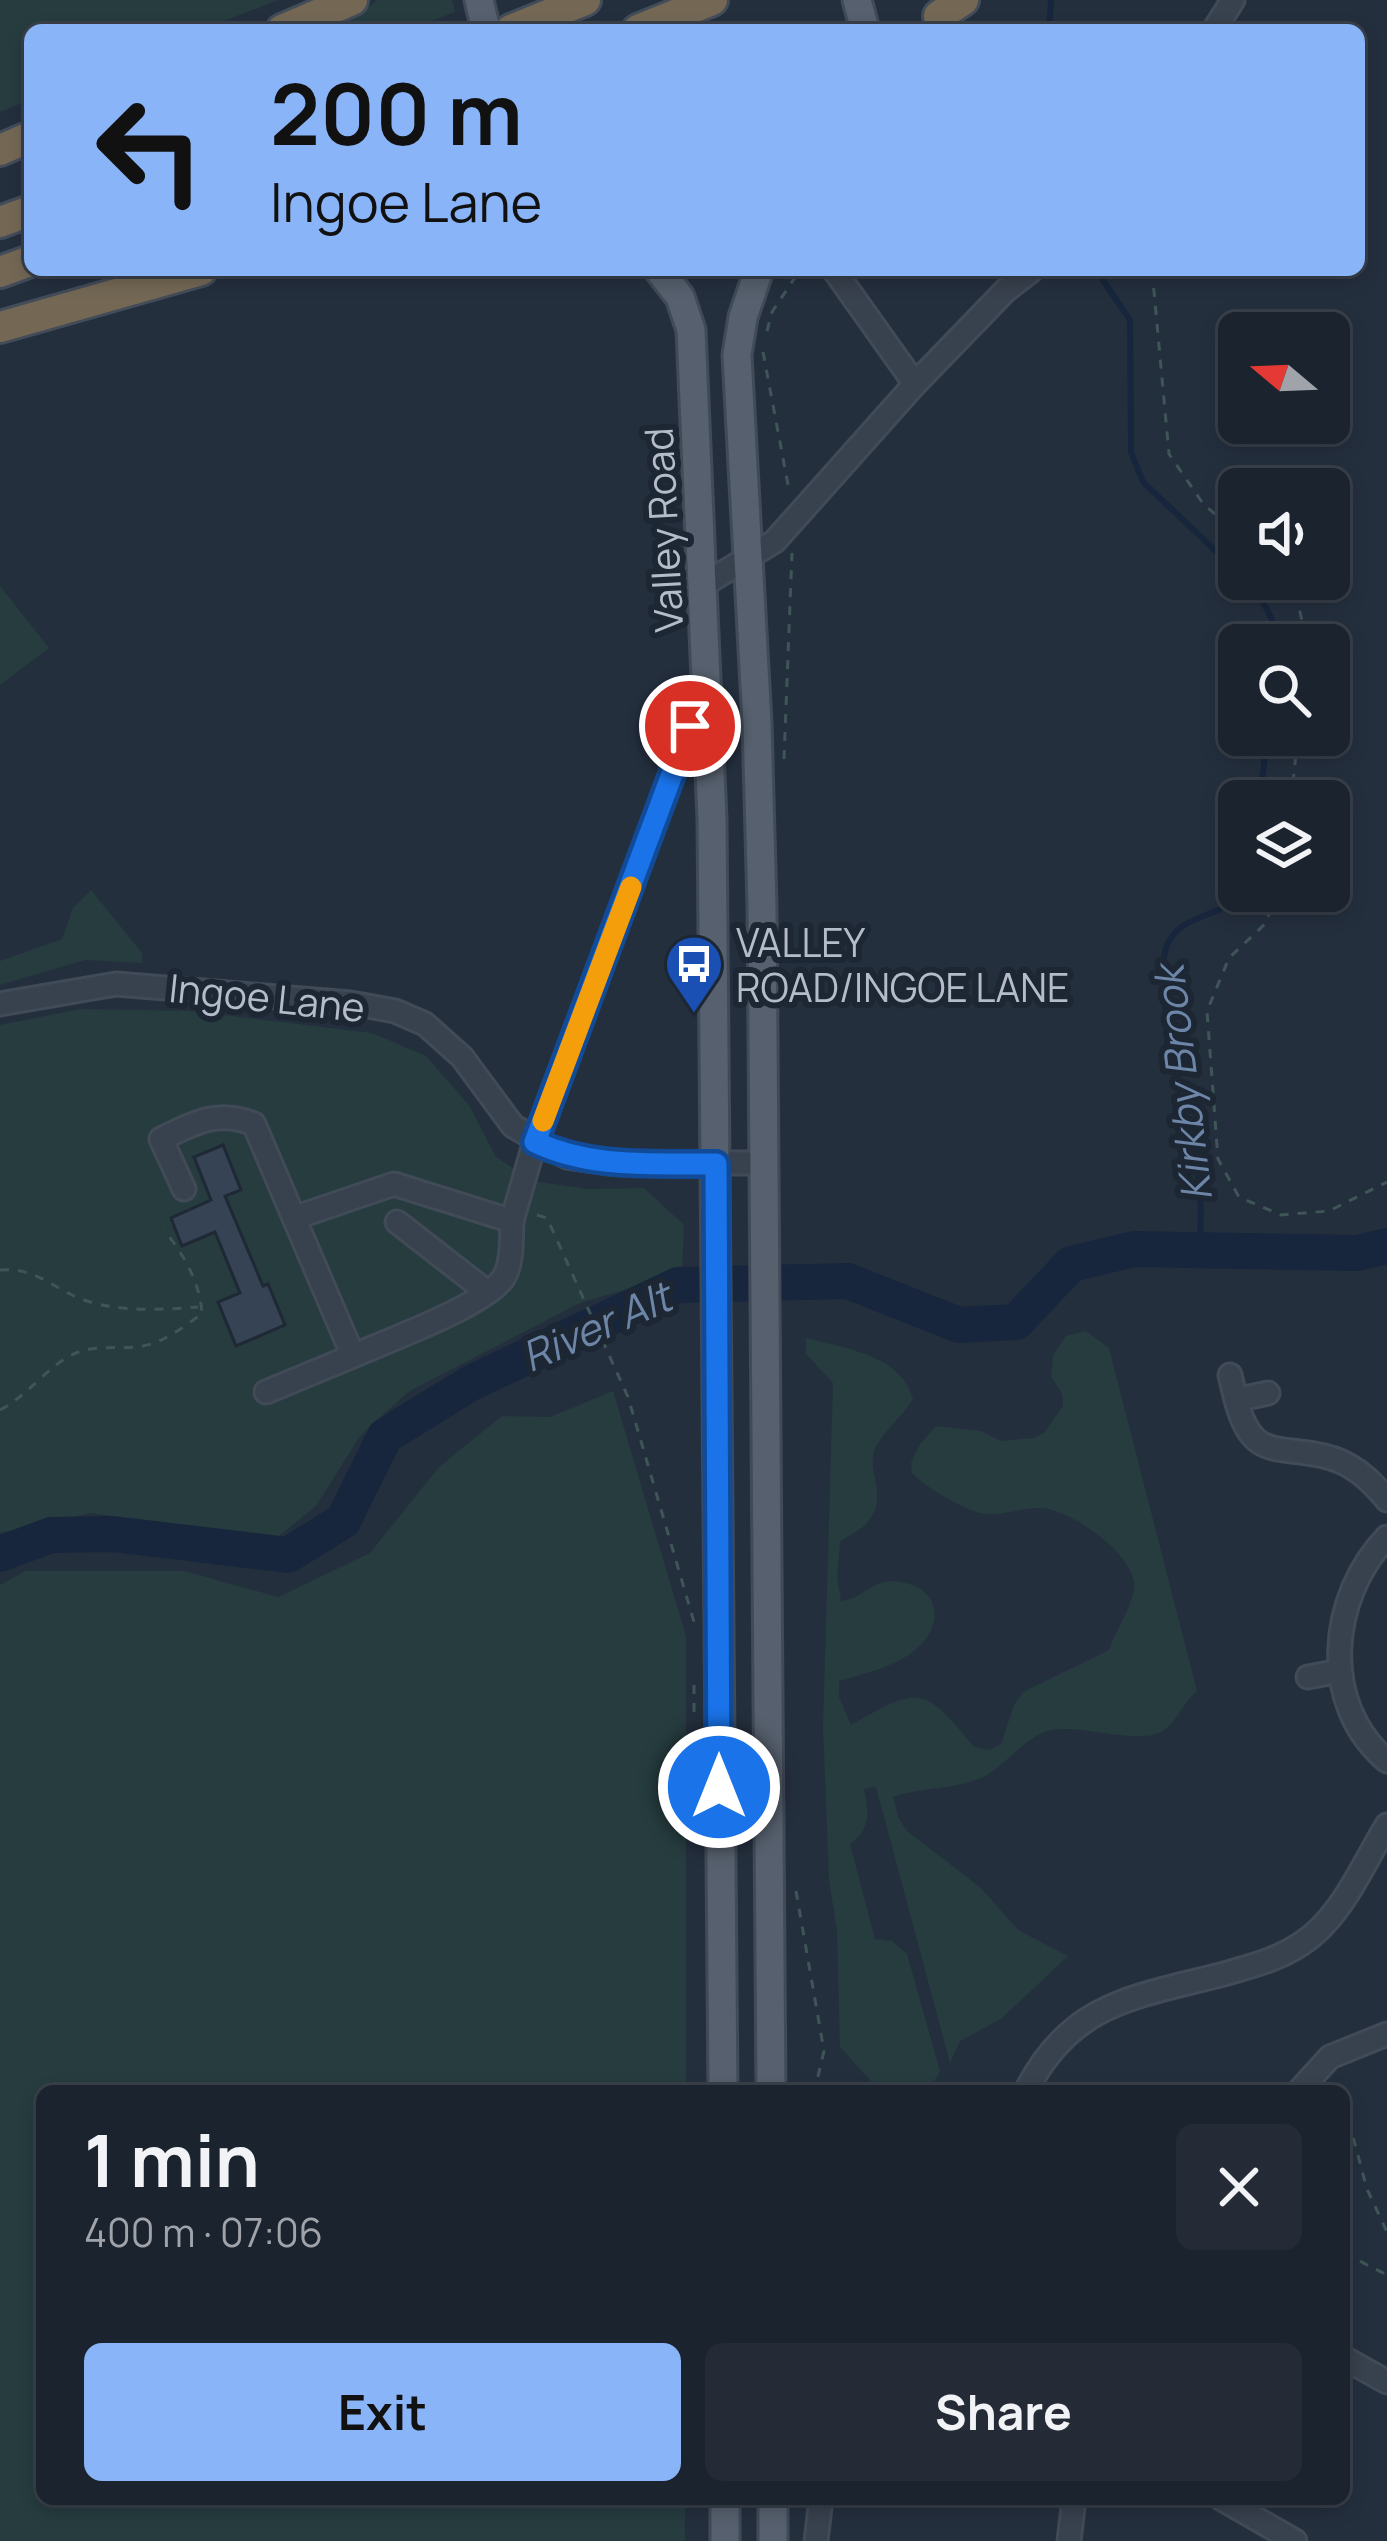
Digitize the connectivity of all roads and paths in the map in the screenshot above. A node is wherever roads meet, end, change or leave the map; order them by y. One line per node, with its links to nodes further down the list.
1 (352, 0): 4 (highway)
2 (585, 0): 5 (highway)
3 (712, 0): 6 (highway)
4 (296, 24)
5 (527, 24)
6 (653, 24)
7 (179, 276): 13 (highway)
8 (664, 276): 17 (main road, Valley Road)
9 (757, 276): 16 (main road)
10 (837, 276): 14 (street)
11 (1153, 276): 15 (path)
12 (1003, 280): 14 (street)
13 (0, 327)
14 (915, 384): 16 (street)
15 (1218, 516)
16 (749, 557): 17 (street); 22 (main road)
17 (705, 584): 23 (main road, Valley Road)
18 (690, 726): 21 (street)
19 (1269, 912): 24 (path)
20 (0, 1004): 21 (street, Ingoe Lane)
21 (535, 1142): 23 (street, Ingoe Lane); 26 (street)
22 (764, 1163): 23 (street, Ingoe Lane); 51 (main road)
23 (716, 1164): 50 (main road, Valley Road)
24 (1387, 1181)
25 (184, 1189): 27 (street)
26 (514, 1214): 27 (street); 31 (street); 41 (path)
27 (295, 1217): 33 (street)
28 (397, 1222): 31 (street)
29 (164, 1230): 38 (path)
30 (0, 1270): 32 (path)
31 (488, 1292): 33 (street)
32 (198, 1307)
33 (353, 1356): 35 (street)
34 (1229, 1375): 37 (street)
35 (266, 1392)
36 (1268, 1393): 37 (street)
37 (1236, 1400): 39 (street)
38 (0, 1410)
39 (1387, 1500)
40 (1387, 1537): 43 (street)
41 (697, 1631)
42 (694, 1670): 45 (path)
43 (1340, 1671): 44 (street); 46 (street)
44 (1308, 1677)
45 (694, 1737)
46 (1387, 1761)
47 (1387, 1825): 53 (street)
48 (793, 1873): 52 (path)
49 (1387, 2034): 54 (street)
50 (723, 2085)
51 (771, 2085)
52 (815, 2085)
53 (1029, 2085)
54 (1304, 2085)
55 (1350, 2125): 56 (path)
56 (1387, 2232)
57 (1350, 2256): 58 (path)
58 (1387, 2276)
59 (1350, 2361): 60 (street)
60 (1387, 2382)
61 (725, 2505): 66 (main road)
62 (773, 2505): 67 (main road)
63 (820, 2505): 68 (street)
64 (1073, 2505): 69 (street)
65 (1232, 2505): 70 (street)
66 (725, 2541)
67 (773, 2541)
68 (816, 2541)
69 (1069, 2541)
70 (1295, 2541)

